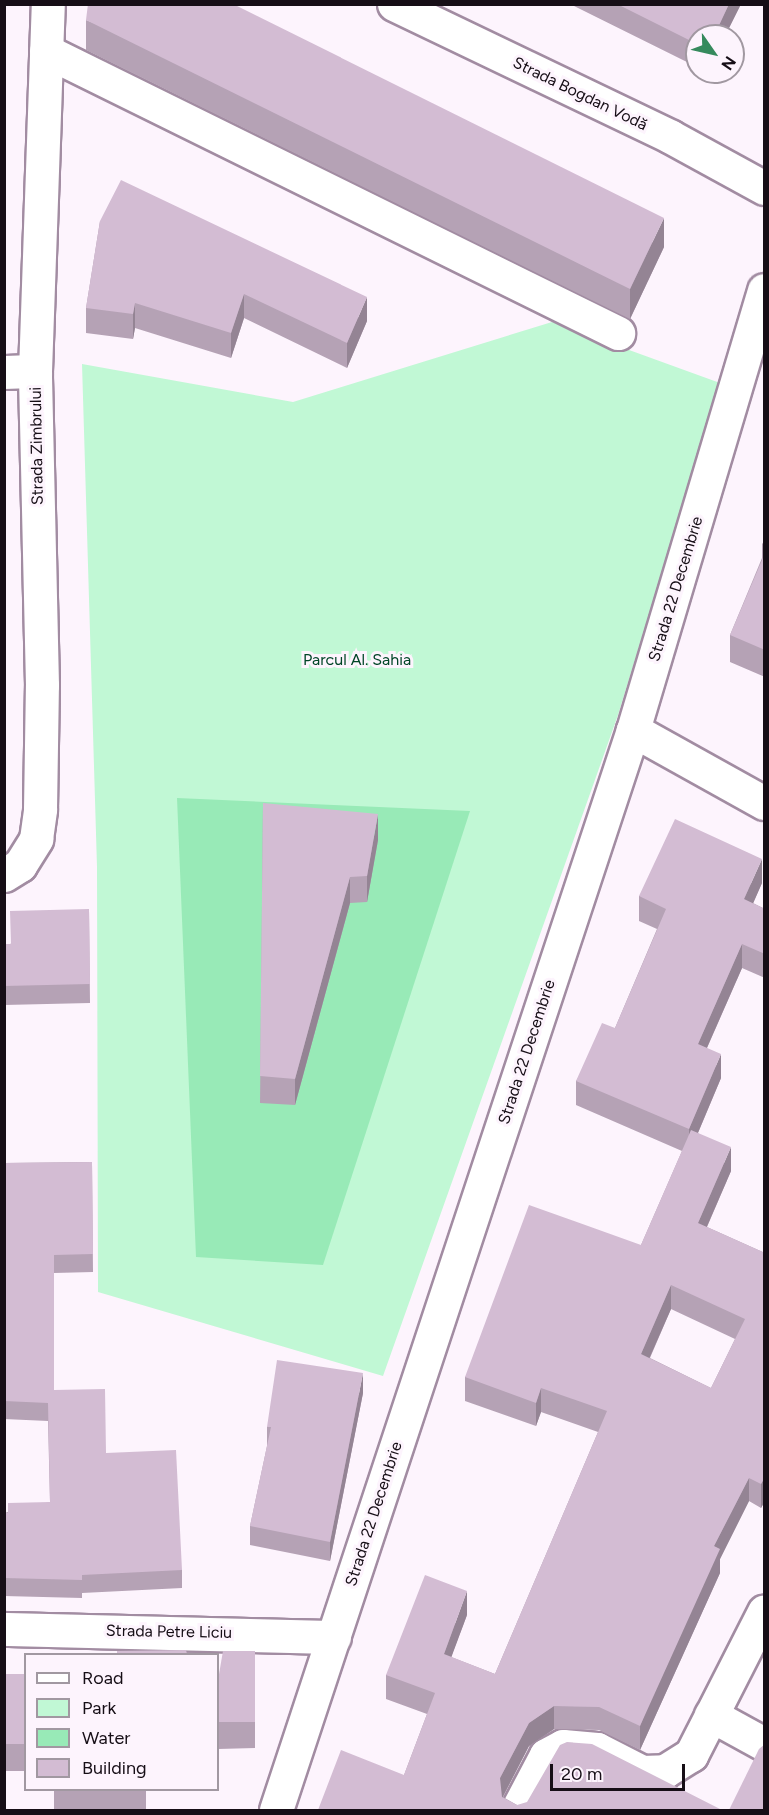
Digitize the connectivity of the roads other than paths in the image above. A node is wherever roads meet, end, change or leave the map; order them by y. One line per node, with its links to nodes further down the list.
1 (48, 4): 3 (street, Strada Zimbrului)
2 (394, 4): 4 (street, Strada Bogdan Vodă)
3 (46, 51): 6 (street); 7 (street, Strada Zimbrului)
4 (765, 188)
5 (765, 290): 8 (street, Strada 22 Decembrie)
6 (618, 333)
7 (20, 371): 10 (street, Strada Zimbrului)
8 (633, 730): 9 (street); 13 (street, Strada 22 Decembrie)
9 (765, 803)
10 (4, 875)
11 (764, 1614): 14 (street)
12 (4, 1629): 13 (street, Strada Petre Liciu)
13 (334, 1637): 16 (street, Strada 22 Decembrie)
14 (711, 1715): 15 (street); 17 (street)
15 (765, 1744)
16 (276, 1810)
17 (517, 1810)

